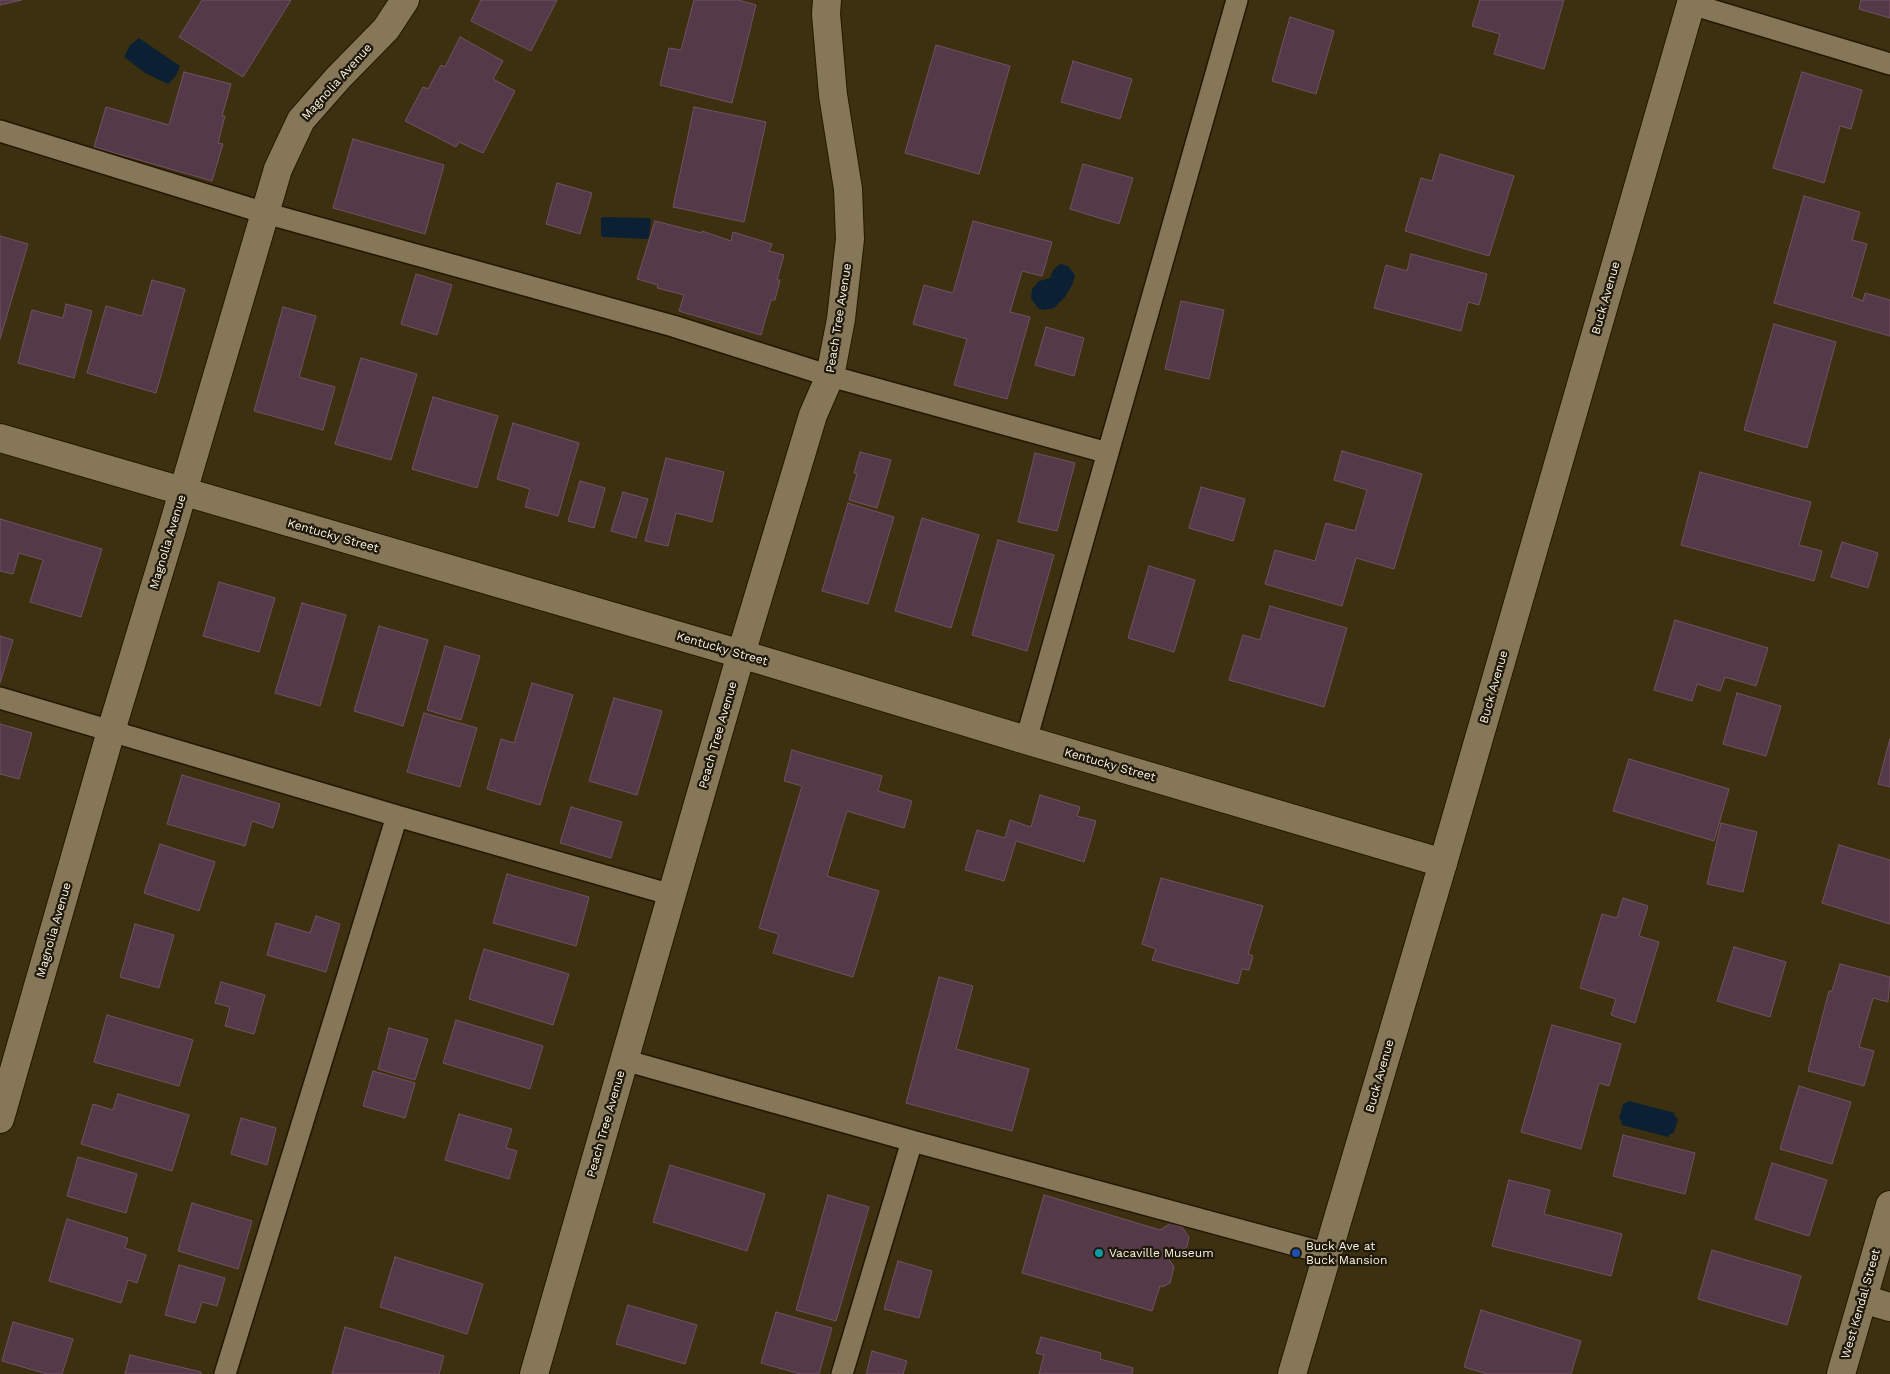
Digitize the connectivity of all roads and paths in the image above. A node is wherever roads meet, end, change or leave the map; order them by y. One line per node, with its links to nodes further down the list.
1 (405, 0): 7 (street, Magnolia Avenue)
2 (827, 0): 8 (street, Peach Tree Avenue)
3 (1237, 0): 10 (lane)
4 (1691, 2): 5 (lane); 17 (street, Buck Avenue)
5 (1890, 64)
6 (0, 132): 7 (lane)
7 (265, 213): 8 (lane); 11 (street, Magnolia Avenue)
8 (830, 376): 10 (lane); 12 (street, Peach Tree Avenue)
9 (0, 438): 11 (street, Kentucky Street)
10 (1108, 453): 15 (lane)
11 (183, 493): 12 (street, Kentucky Street); 14 (street, Magnolia Avenue)
12 (741, 654): 15 (street, Kentucky Street); 18 (street, Peach Tree Avenue)
13 (0, 698): 14 (lane)
14 (111, 731): 16 (lane); 20 (street, Magnolia Avenue)
15 (1026, 740): 17 (street, Kentucky Street)
16 (396, 816): 18 (lane); 26 (lane)
17 (1443, 863): 23 (street, Buck Avenue)
18 (672, 894): 19 (street, Peach Tree Avenue)
19 (624, 1060): 21 (lane); 27 (street, Peach Tree Avenue)
20 (0, 1120)
21 (912, 1141): 23 (lane); 28 (lane)
22 (1890, 1205): 24 (street, West Kendal Street)
23 (1328, 1254): 29 (street, Buck Avenue)
24 (1862, 1299): 25 (street); 30 (street, West Kendal Street)
25 (1890, 1306)
26 (225, 1374)
27 (534, 1374)
28 (842, 1374)
29 (1292, 1374)
30 (1841, 1374)

